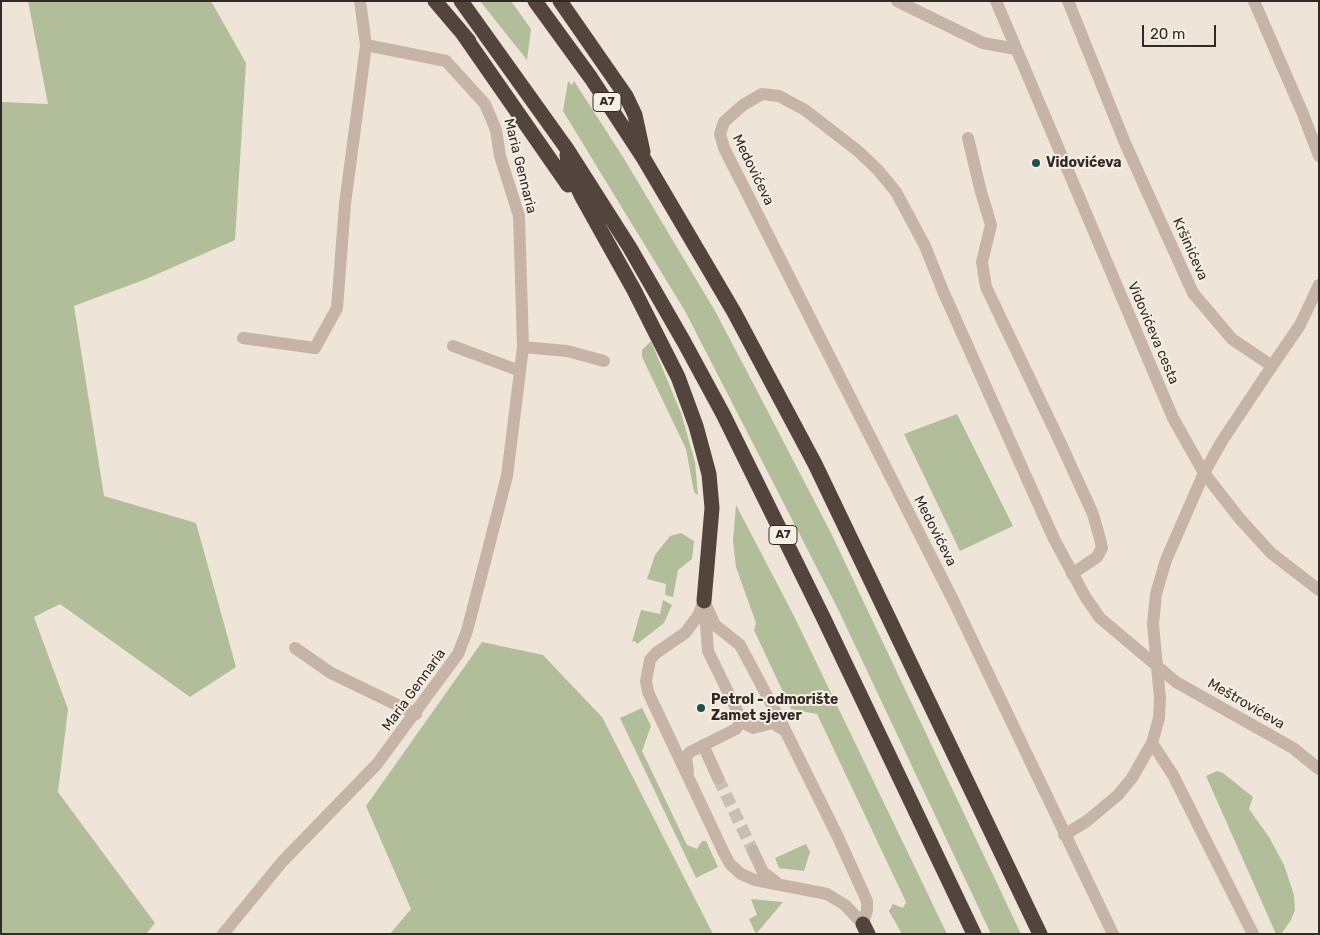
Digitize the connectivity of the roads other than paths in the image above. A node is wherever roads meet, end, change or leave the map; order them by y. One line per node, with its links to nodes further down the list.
1 (360, 1): 11 (street)
2 (435, 1): 10 (highway)
3 (461, 1): 13 (highway, A7)
4 (560, 1): 17 (highway)
5 (897, 1): 12 (street)
6 (996, 1): 12 (street, Vidovićeva cesta)
7 (1254, 1): 16 (street)
8 (1071, 2): 24 (street, Kršinićeva)
9 (537, 4): 17 (highway, A7)
10 (463, 34): 13 (highway); 18 (highway)
11 (366, 45): 20 (street); 22 (street, Maria Gennaria)
12 (1016, 49): 26 (street, Vidovićeva cesta)
13 (518, 77): 15 (highway, A7)
14 (968, 138): 27 (street)
15 (567, 149): 18 (highway); 45 (highway, A7)
16 (1319, 156)
17 (644, 159): 46 (highway, A7)
18 (623, 270): 29 (highway)
19 (1319, 286): 24 (street)
20 (243, 338)
21 (452, 346): 25 (street)
22 (523, 347): 23 (street); 25 (street, Maria Gennaria)
23 (604, 361)
24 (1272, 366): 26 (street)
25 (520, 371): 32 (street, Maria Gennaria)
26 (1204, 473): 28 (street, Vidovićeva cesta); 31 (street)
27 (1072, 574): 31 (street, Medovićeva); 40 (street, Medovićeva)
28 (1319, 590)
29 (704, 601): 33 (street); 34 (street); 39 (street)
30 (295, 648): 32 (street)
31 (1157, 666): 35 (street); 37 (street, Meštrovićeva)
32 (416, 714): 44 (street, Maria Gennaria)
33 (740, 719): 34 (street); 36 (street)
34 (787, 733): 43 (street)
35 (1152, 743): 40 (street); 48 (street)
36 (703, 745): 38 (street); 39 (street)
37 (1319, 769)
38 (718, 778)
39 (690, 780): 42 (street)
40 (1064, 835): 47 (street, Medovićeva)
41 (752, 851): 42 (street)
42 (778, 884): 43 (street)
43 (866, 929)
44 (223, 934)
45 (974, 934)
46 (1040, 934)
47 (1113, 934)
48 (1253, 934)

